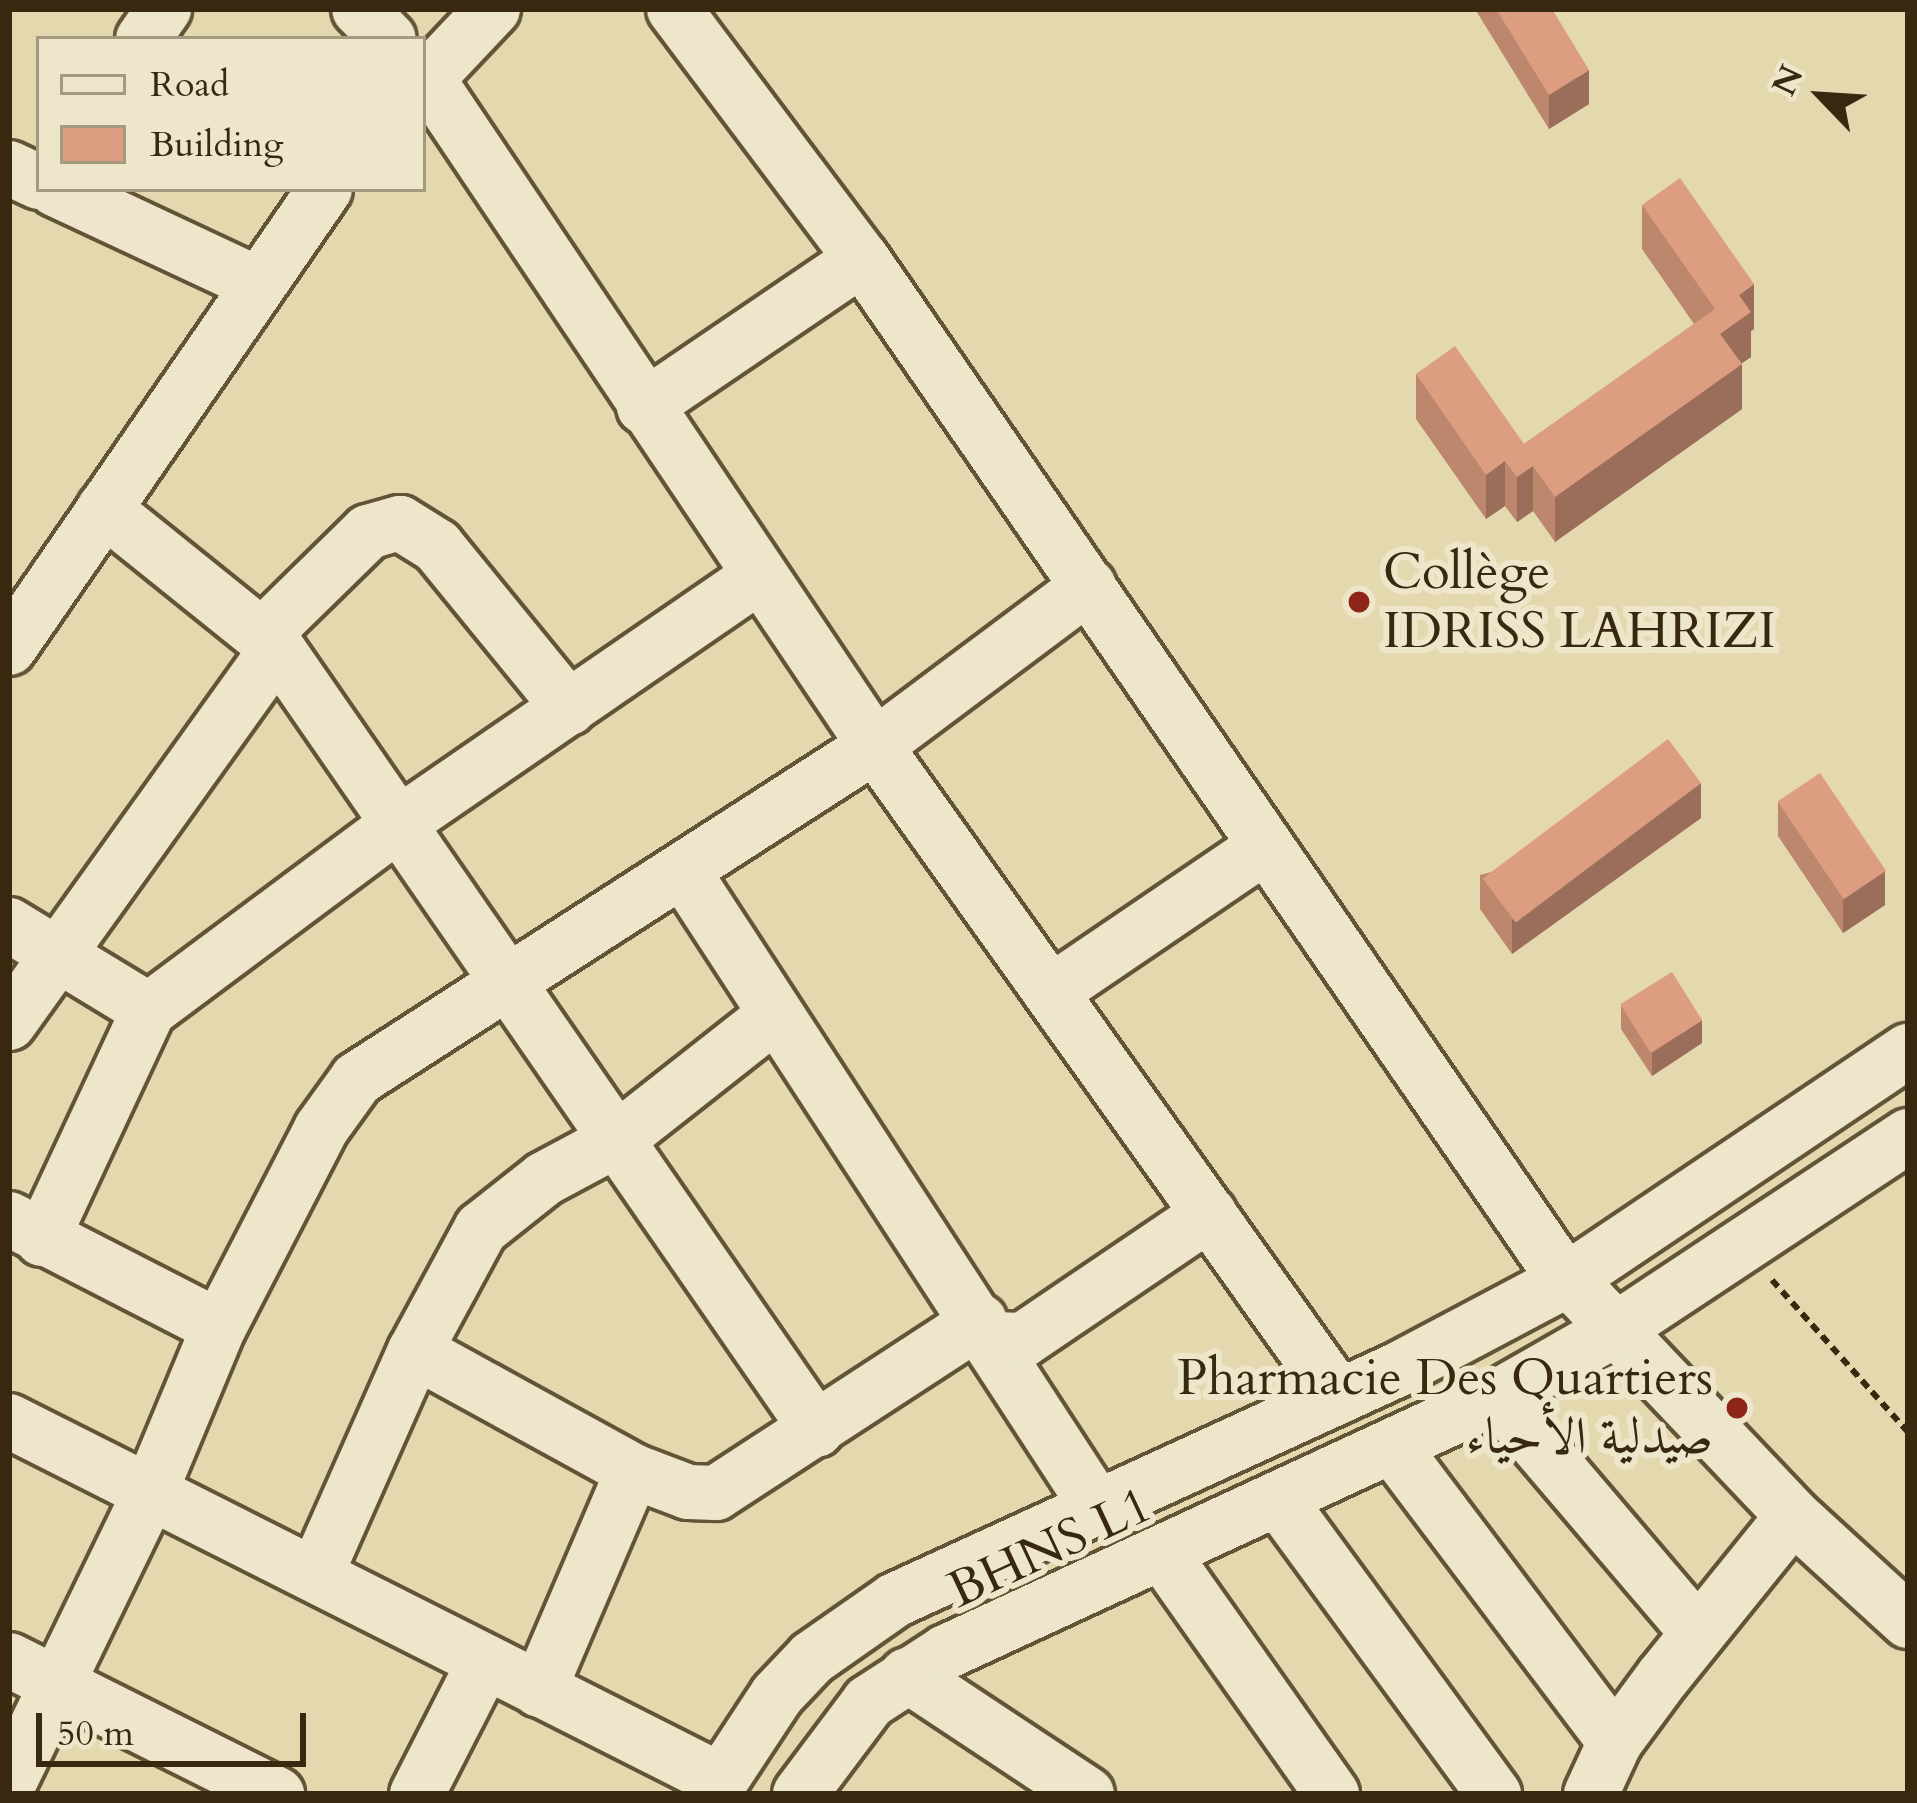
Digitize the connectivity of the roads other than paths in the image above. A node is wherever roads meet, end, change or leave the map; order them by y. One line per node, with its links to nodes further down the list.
1 (164, 9): 5 (street)
2 (358, 9): 6 (street)
3 (493, 9): 7 (street)
4 (674, 9): 11 (street)
5 (145, 36)
6 (386, 36)
7 (426, 76)
8 (426, 79): 13 (street)
9 (61, 192): 12 (street)
10 (323, 192): 12 (street)
11 (862, 259): 13 (street); 16 (street)
12 (256, 283): 14 (street)
13 (644, 407): 15 (street)
14 (104, 509): 17 (street); 18 (street)
15 (759, 575): 19 (street); 20 (street)
16 (1089, 586): 20 (street); 22 (street)
17 (271, 641): 19 (street); 21 (street); 25 (street)
18 (9, 648)
19 (568, 708): 21 (street)
20 (875, 746): 23 (street); 27 (street)
21 (397, 825): 26 (street); 28 (street)
22 (1264, 847): 27 (street); 38 (street)
23 (683, 872): 26 (street); 29 (street)
24 (9, 925): 25 (street)
25 (53, 958): 28 (street); 30 (street)
26 (508, 980): 34 (street); 39 (street)
27 (1051, 992): 36 (street)
28 (149, 1010): 37 (street)
29 (774, 1016): 34 (street); 40 (street)
30 (9, 1022)
31 (1908, 1052): 38 (street)
32 (1908, 1073): 38 (street, BHNS L1)
33 (1908, 1086): 38 (street, BHNS L1)
34 (615, 1141): 41 (street); 45 (street)
35 (1898, 1162): 38 (street)
36 (1209, 1214): 40 (street); 42 (street)
37 (26, 1229): 39 (street)
38 (1591, 1302): 42 (street); 43 (street); 51 (street); 64 (street, BHNS L1)
39 (219, 1328): 48 (street)
40 (986, 1330): 45 (street); 50 (street)
41 (415, 1352): 47 (street); 53 (street)
42 (1339, 1396): 50 (street)
43 (1497, 1397): 46 (street); 55 (street)
44 (9, 1421): 48 (street)
45 (818, 1430): 47 (street)
46 (1392, 1446): 49 (street); 61 (street)
47 (633, 1472): 60 (street)
48 (152, 1490): 53 (street); 59 (street)
49 (1278, 1499): 52 (street); 71 (street)
50 (1097, 1507): 64 (street)
51 (1792, 1516): 54 (street); 55 (street)
52 (1162, 1553): 58 (street); 70 (street)
53 (316, 1574): 57 (street)
54 (1908, 1622)
55 (1698, 1633): 61 (street)
56 (9, 1660): 59 (street)
57 (484, 1664): 60 (street); 68 (street)
58 (907, 1676): 65 (street); 69 (street)
59 (58, 1683): 62 (street); 63 (street)
60 (539, 1690): 64 (street)
61 (1615, 1742): 66 (street)
62 (219, 1782): 67 (street)
63 (9, 1784)
64 (728, 1790)
65 (808, 1790)
66 (1593, 1793)
67 (277, 1794)
68 (417, 1794)
69 (1087, 1794)
70 (1332, 1794)
71 (1494, 1794)

